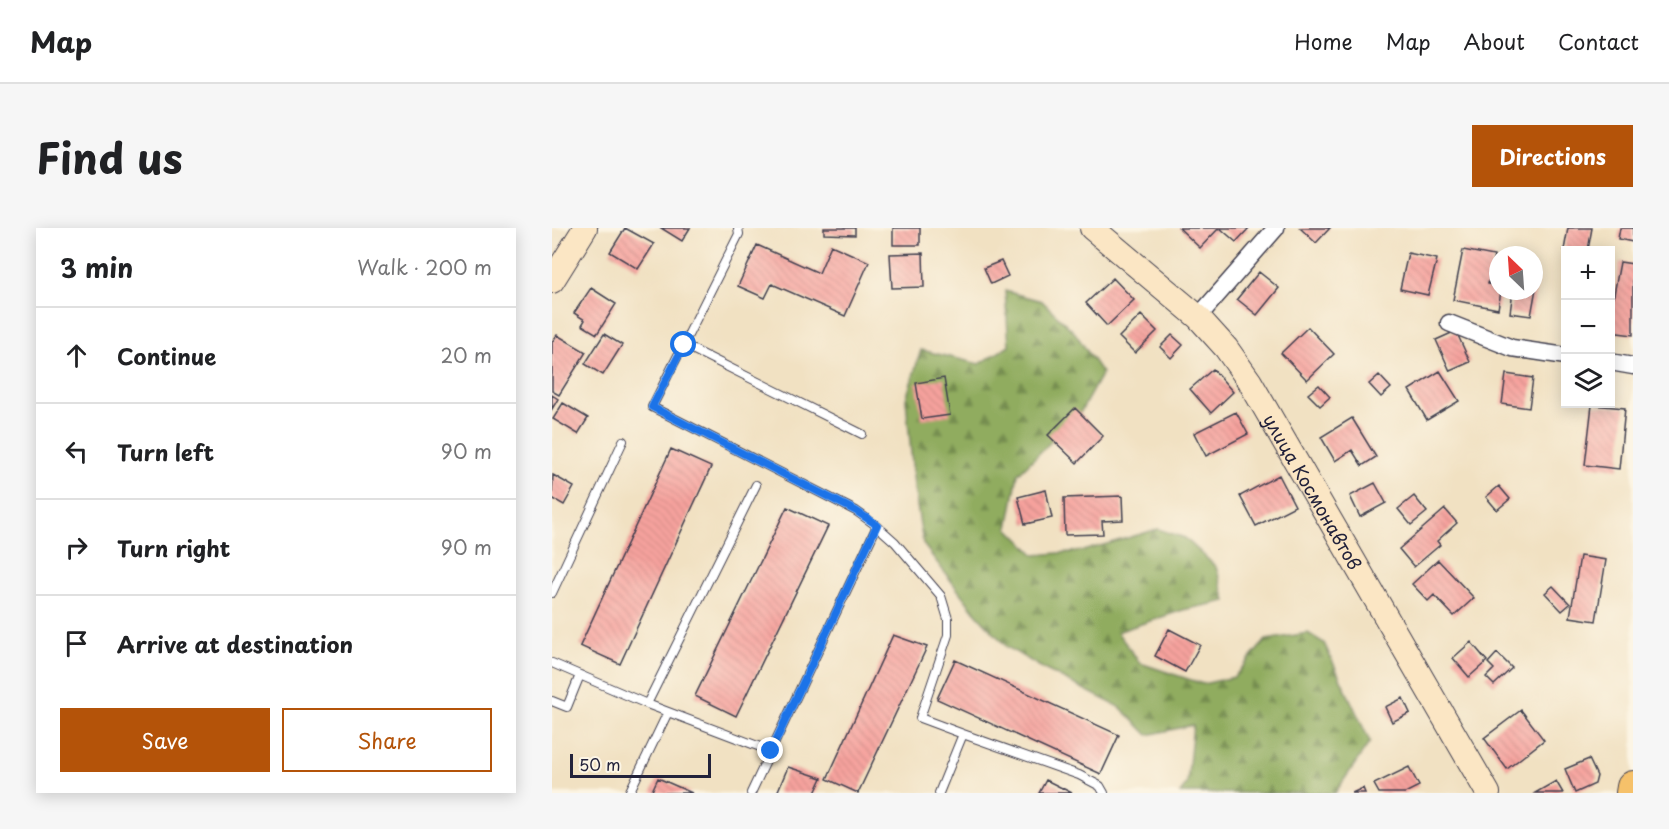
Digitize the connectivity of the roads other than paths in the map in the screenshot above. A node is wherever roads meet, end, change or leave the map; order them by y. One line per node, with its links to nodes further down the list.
1 (585, 228): 5 (street)
2 (738, 228): 8 (lane)
3 (1092, 228): 6 (street, улица Космонавтов)
4 (1276, 228): 6 (street)
5 (552, 281)
6 (1198, 317): 29 (street, улица Космонавтов)
7 (1449, 323): 9 (street)
8 (684, 345): 12 (lane); 15 (lane)
9 (1561, 355)
10 (1615, 363): 11 (street)
11 (1633, 366)
12 (862, 434)
13 (623, 441): 16 (lane)
14 (756, 485): 20 (lane)
15 (877, 525): 22 (lane); 23 (lane)
16 (552, 592)
17 (552, 663): 18 (lane)
18 (580, 675): 19 (lane); 20 (lane)
19 (552, 701)
20 (647, 704): 21 (lane)
21 (668, 712): 23 (lane); 25 (lane)
22 (963, 734): 27 (lane); 28 (lane)
23 (771, 751): 26 (lane)
24 (1633, 787): 30 (highway)
25 (629, 793)
26 (751, 793)
27 (939, 793)
28 (1104, 793)
29 (1488, 793)
30 (1632, 793)

